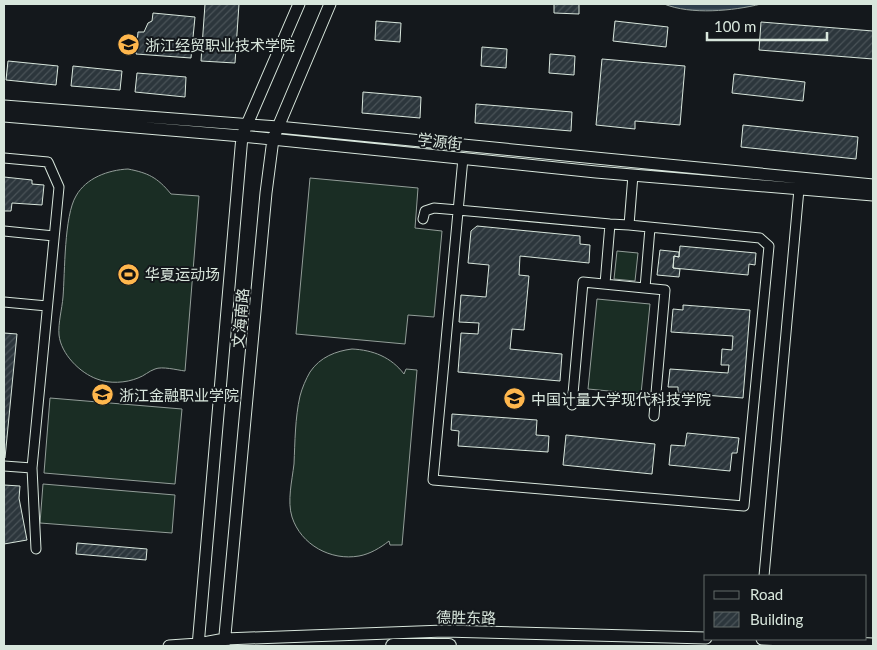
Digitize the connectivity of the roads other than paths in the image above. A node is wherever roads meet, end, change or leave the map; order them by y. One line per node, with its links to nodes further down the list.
1 (299, 4): 5 (main road, 文海南路)
2 (330, 4): 6 (main road, 文海南路)
3 (4, 106): 5 (main road)
4 (4, 116): 7 (main road, 学源街)
5 (247, 124): 6 (main road); 7 (main road, 文海南路)
6 (278, 126): 8 (main road, 文海南路); 12 (main road)
7 (242, 136): 8 (main road, 学源街); 36 (main road, 文海南路)
8 (273, 139): 10 (main road, 学源街); 34 (main road, 文海南路)
9 (4, 158): 21 (street)
10 (463, 158): 11 (main road, 学源街); 15 (street)
11 (633, 175): 13 (main road, 学源街); 18 (street)
12 (873, 184)
13 (798, 189): 14 (main road, 学源街); 31 (street)
14 (873, 195)
15 (458, 210): 16 (street); 17 (street); 19 (street)
16 (423, 219)
17 (610, 224): 18 (street); 22 (street)
18 (629, 225): 19 (street)
19 (650, 228): 23 (street)
20 (4, 231): 21 (street)
21 (54, 236): 25 (street)
22 (605, 284): 23 (street); 26 (street)
23 (645, 288): 27 (street)
24 (4, 302): 25 (street)
25 (47, 306): 29 (street)
26 (572, 405)
27 (654, 416)
28 (4, 466): 29 (street)
29 (32, 468): 30 (street)
30 (36, 549)
31 (764, 575)
32 (704, 638): 34 (main road, 德胜东路)
33 (784, 640): 35 (main road)
34 (225, 643): 36 (main road, 德胜东路)
35 (873, 644)
36 (198, 645): 37 (main road)
37 (169, 646)
38 (393, 646): 39 (highway)
39 (449, 646)

